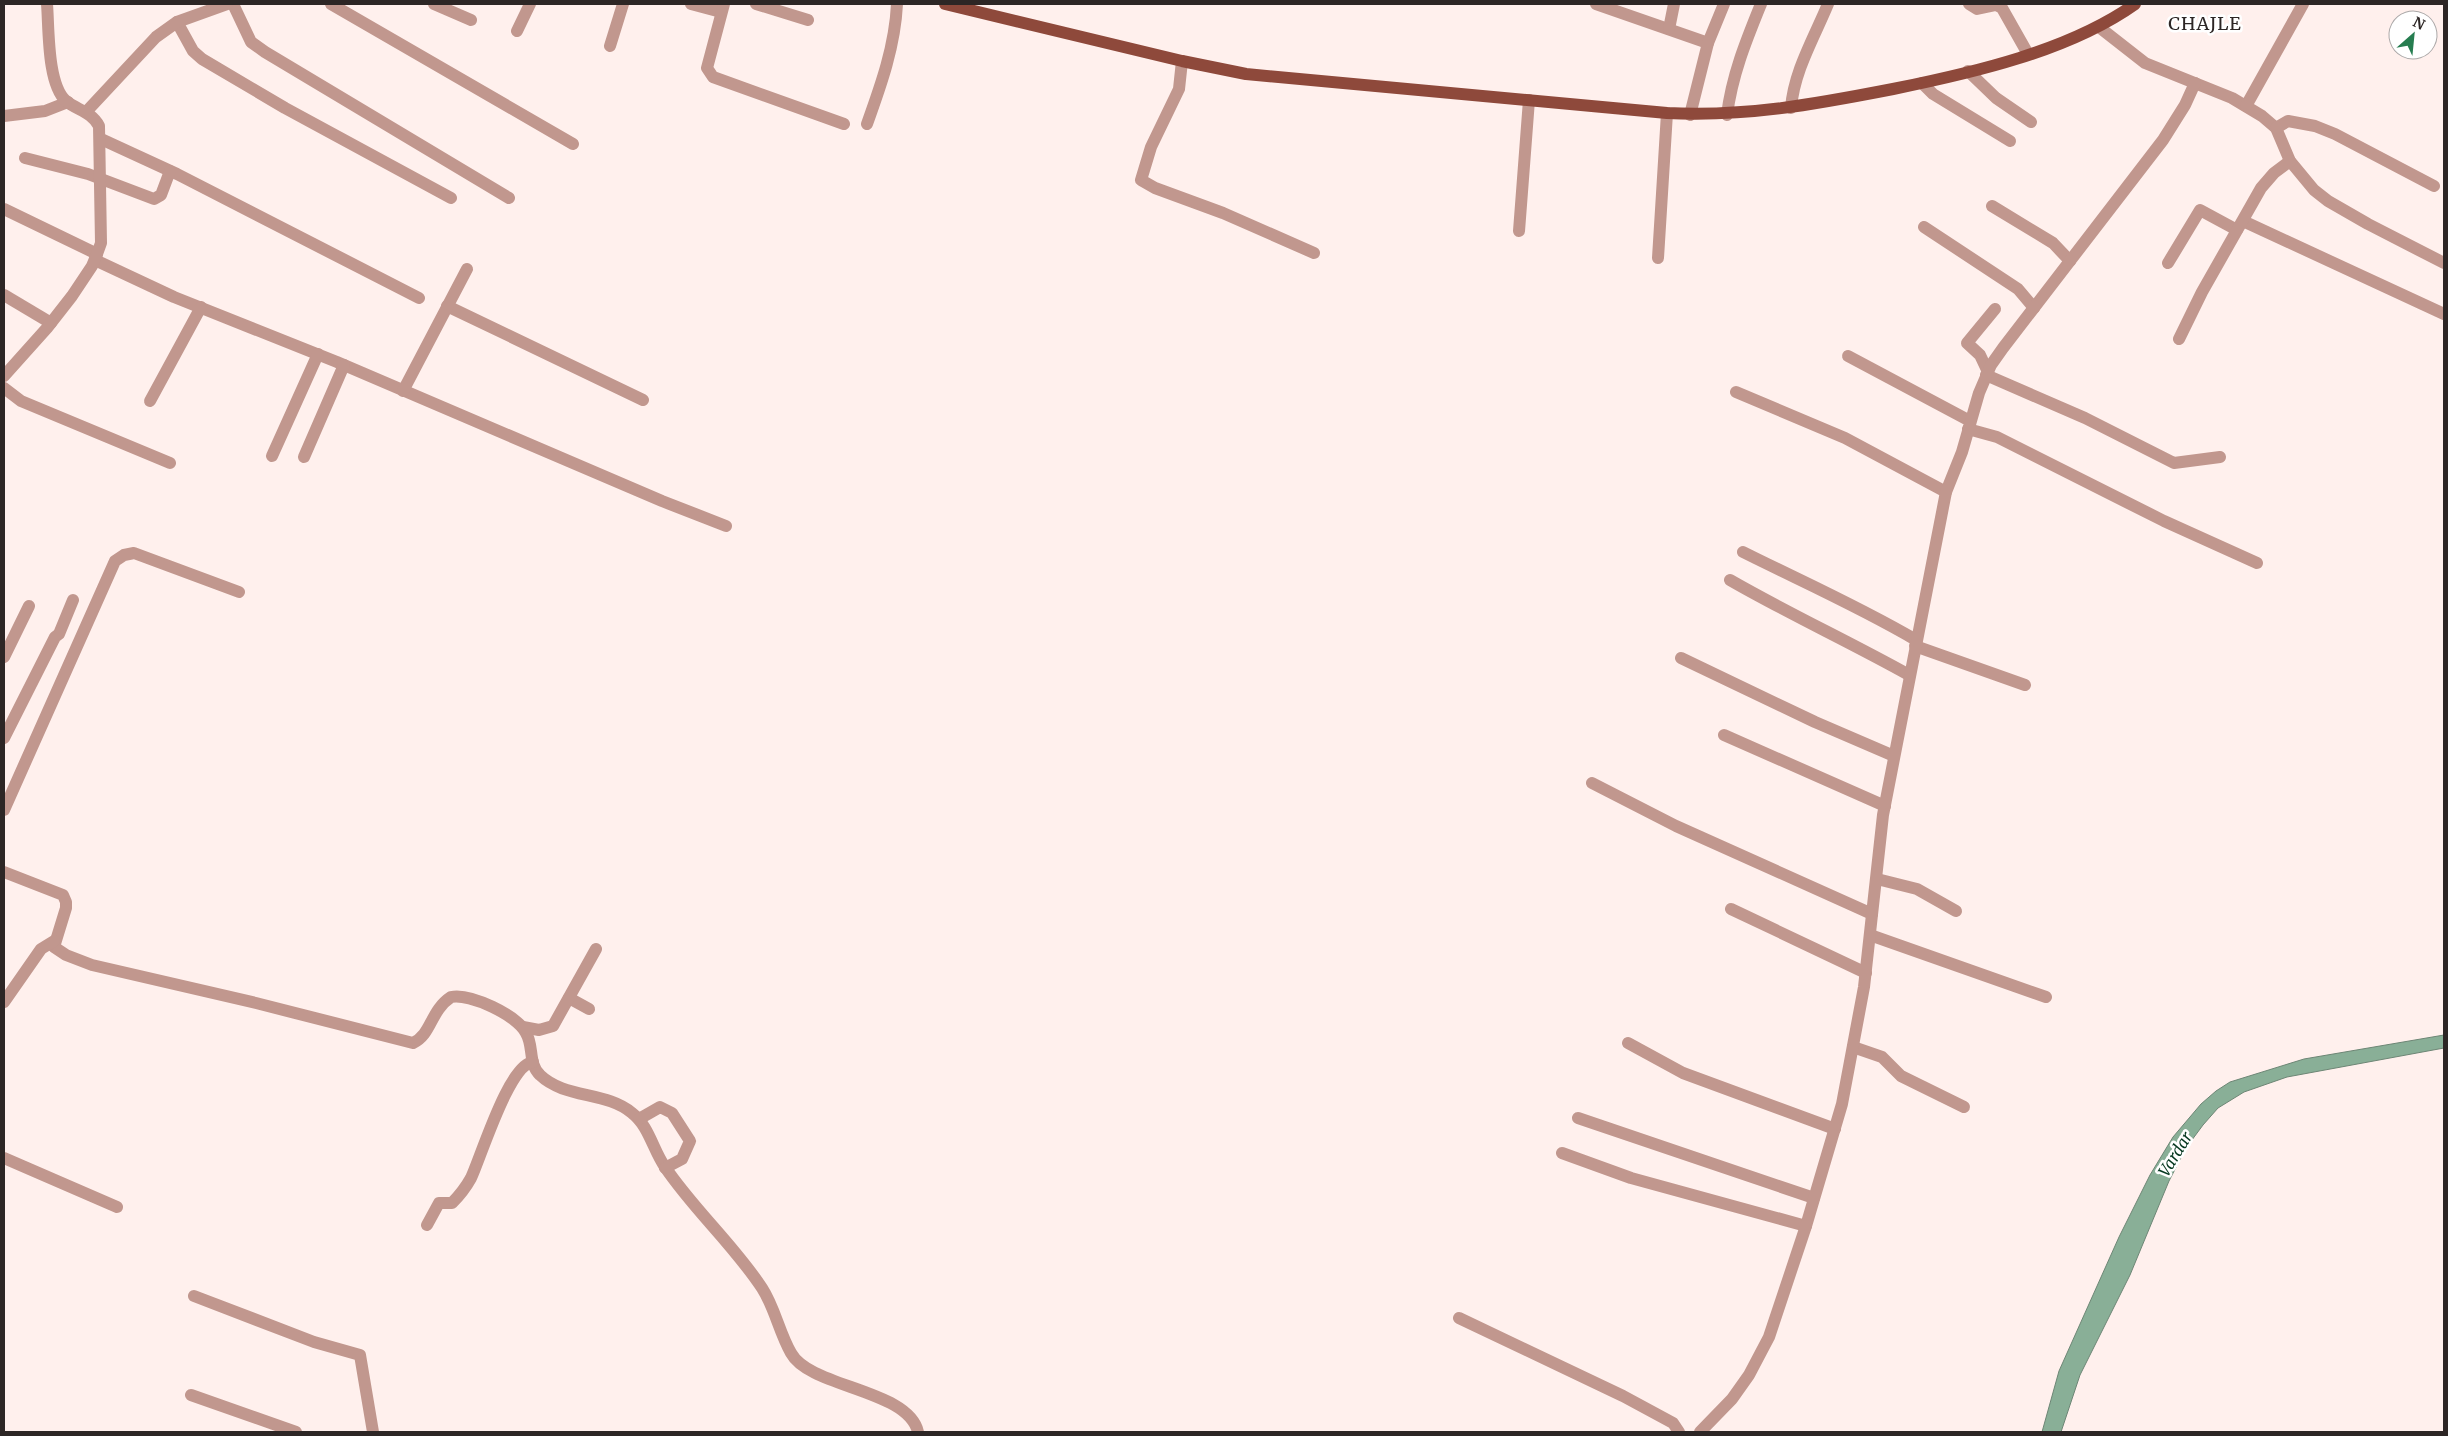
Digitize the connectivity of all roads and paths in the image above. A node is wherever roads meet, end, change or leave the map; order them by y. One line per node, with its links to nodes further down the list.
1 (47, 4): 37 (street)
2 (227, 4): 23 (street)
3 (233, 4): 28 (street)
4 (331, 4): 51 (street)
5 (434, 4): 21 (street)
6 (530, 4): 27 (street)
7 (623, 4): 30 (street)
8 (691, 4): 20 (street)
9 (756, 4): 22 (street)
10 (897, 4): 47 (street)
11 (945, 4): 32 (main road)
12 (1596, 4): 26 (street)
13 (1724, 4): 29 (street)
14 (1761, 4): 43 (street)
15 (1828, 4): 39 (street)
16 (1969, 4): 31 (street)
17 (2303, 4): 38 (street)
18 (1672, 5): 26 (street)
19 (2132, 5): 24 (main road)
20 (722, 8): 46 (street)
21 (471, 20)
22 (808, 20)
23 (177, 22): 40 (street); 57 (street)
24 (2099, 27): 31 (main road); 35 (street)
25 (238, 29): 28 (street)
26 (1669, 29): 29 (street)
27 (517, 31)
28 (251, 42): 58 (street)
29 (1708, 43): 42 (street)
30 (610, 46)
31 (2028, 54): 33 (main road)
32 (1182, 61): 36 (main road); 64 (street)
33 (1968, 71): 34 (main road); 45 (street)
34 (1922, 83): 39 (main road); 50 (street)
35 (2195, 83): 38 (street); 67 (street)
36 (1528, 100): 41 (main road); 63 (street)
37 (68, 102): 40 (street); 44 (street)
38 (2246, 106): 48 (street)
39 (1791, 108): 43 (main road)
40 (86, 112): 49 (street)
41 (1667, 114): 42 (main road); 66 (street)
42 (1690, 114): 43 (main road)
43 (1727, 115)
44 (4, 116)
45 (2031, 122)
46 (844, 124)
47 (867, 124)
48 (2276, 128): 53 (street); 56 (street)
49 (100, 139): 54 (street); 55 (street)
50 (2010, 141)
51 (573, 144)
52 (25, 158): 55 (street)
53 (2290, 161): 61 (street); 69 (street)
54 (170, 171): 55 (street); 72 (street)
55 (100, 179): 65 (street)
56 (2434, 186)
57 (451, 198)
58 (509, 198)
59 (1992, 206): 67 (street)
60 (4, 209): 65 (street)
61 (2240, 225): 68 (street); 77 (street); 79 (street)
62 (1924, 227): 75 (street)
63 (1518, 231)
64 (1314, 253)
65 (96, 257): 74 (street); 78 (street)
66 (1658, 258)
67 (2070, 261): 75 (street)
68 (2168, 263)
69 (2444, 264)
70 (467, 269): 73 (street)
71 (4, 295): 78 (street)
72 (420, 298)
73 (447, 306): 86 (street); 88 (street)
74 (201, 307): 80 (street); 89 (street)
75 (2034, 308): 83 (street)
76 (1995, 309): 83 (street)
77 (2444, 314)
78 (51, 323): 84 (street)
79 (2179, 339)
80 (318, 354): 82 (street); 91 (street)
81 (1848, 356): 90 (street)
82 (344, 365): 86 (street); 92 (street)
83 (1987, 373): 90 (street); 93 (street)
84 (4, 376)
85 (4, 388): 94 (street)
86 (403, 391): 96 (street)
87 (1736, 392): 95 (street)
88 (643, 400)
89 (150, 401)
90 (1969, 425): 95 (street); 98 (street)
91 (272, 456)
92 (304, 457)
93 (2220, 457)
94 (170, 463)
95 (1946, 492): 103 (street)
96 (726, 526)
97 (1743, 552): 103 (street)
98 (2257, 563)
99 (1730, 580): 106 (street)
100 (238, 592): 113 (street)
101 (68, 603): 109 (street)
102 (29, 606): 104 (street)
103 (1916, 643): 106 (street); 107 (street)
104 (4, 657)
105 (1681, 658): 110 (street)
106 (1909, 675): 110 (street)
107 (2025, 685)
108 (1724, 735): 112 (street)
109 (4, 738)
110 (1894, 756): 112 (street)
111 (1592, 783): 118 (street)
112 (1884, 806): 115 (street)
113 (4, 810)
114 (4, 872): 120 (street)
115 (1877, 879): 117 (street); 118 (street)
116 (1731, 909): 122 (street)
117 (1956, 911)
118 (1872, 914): 119 (street)
119 (1870, 935): 122 (street); 123 (street)
120 (54, 941): 125 (street); 127 (street)
121 (596, 949): 124 (street)
122 (1866, 973): 129 (street)
123 (2046, 997)
124 (569, 998): 126 (street); 127 (street)
125 (4, 1002)
126 (589, 1009)
127 (523, 1027): 130 (street)
128 (1628, 1043): 134 (street)
129 (1853, 1047): 131 (street); 134 (street)
130 (533, 1062): 133 (street); 140 (street)
131 (1964, 1107)
132 (1578, 1118): 138 (street)
133 (639, 1119): 137 (street); 137 (street)
134 (1834, 1129): 138 (street)
135 (1562, 1153): 141 (street)
136 (4, 1158): 139 (street)
137 (665, 1168): 147 (street)
138 (1814, 1198): 141 (street)
139 (117, 1207)
140 (428, 1225)
141 (1806, 1226): 149 (street)
142 (194, 1296): 146 (street)
143 (1459, 1318): 148 (street)
144 (191, 1395): 145 (street)
145 (296, 1432)
146 (373, 1432)
147 (918, 1432)
148 (1679, 1432)
149 (1700, 1432)

